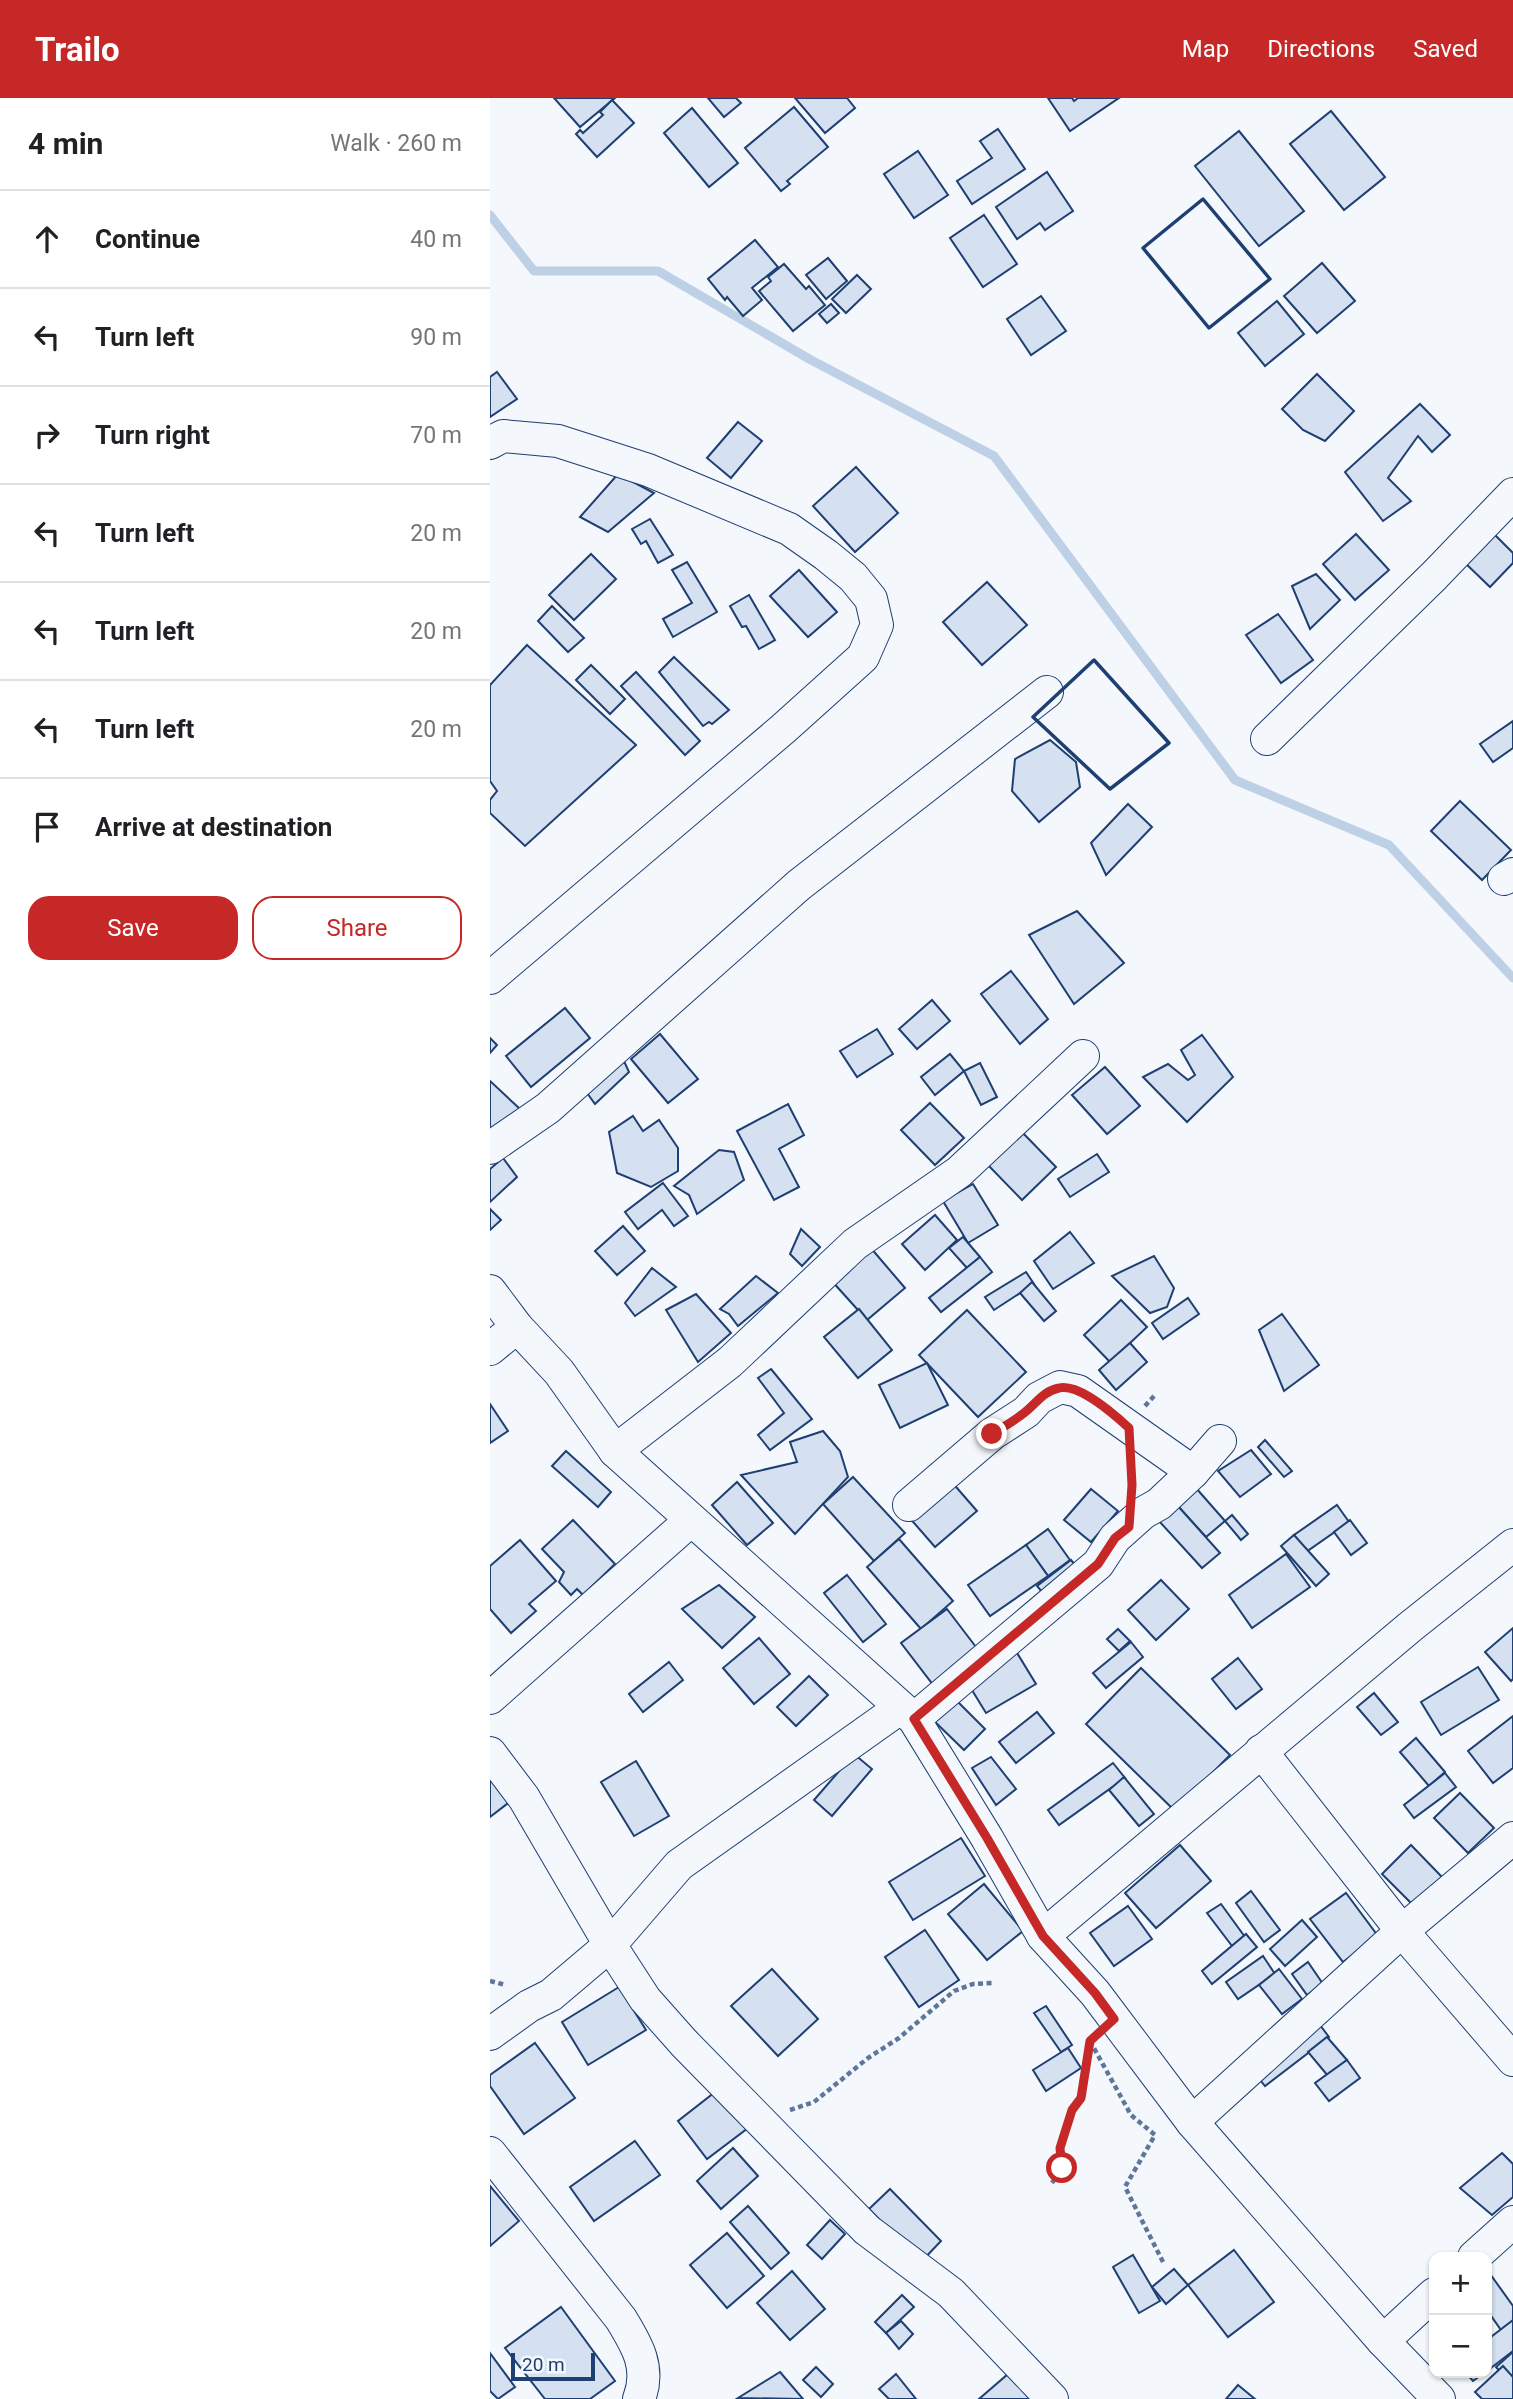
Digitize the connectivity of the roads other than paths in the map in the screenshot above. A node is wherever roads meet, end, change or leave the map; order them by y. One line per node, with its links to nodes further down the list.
1 (490, 443): 5 (street)
2 (1513, 494): 4 (street)
3 (1047, 692): 7 (street)
4 (1267, 739)
5 (490, 978)
6 (1083, 1056): 12 (street)
7 (490, 1148)
8 (490, 1291): 9 (street)
9 (517, 1327): 10 (street); 12 (street)
10 (490, 1349)
11 (1220, 1441): 13 (street)
12 (615, 1451): 15 (street)
13 (1193, 1472): 14 (street); 18 (street)
14 (909, 1505)
15 (691, 1520): 17 (street); 18 (street)
16 (1513, 1545): 19 (street)
17 (490, 1698)
18 (907, 1714): 23 (street); 24 (street)
19 (1261, 1751): 22 (street); 23 (street)
20 (490, 1753): 24 (street)
21 (1513, 1838): 22 (street)
22 (1402, 1931): 26 (street); 27 (street)
23 (1043, 1936): 27 (street)
24 (610, 1945): 25 (street); 34 (street)
25 (490, 2034)
26 (1513, 2060)
27 (1192, 2122): 32 (street)
28 (490, 2153): 33 (street)
29 (1513, 2221): 30 (street)
30 (1479, 2252)
31 (1429, 2299): 32 (street)
32 (1384, 2341): 35 (street)
33 (639, 2399)
34 (1052, 2399)
35 (1438, 2399)

